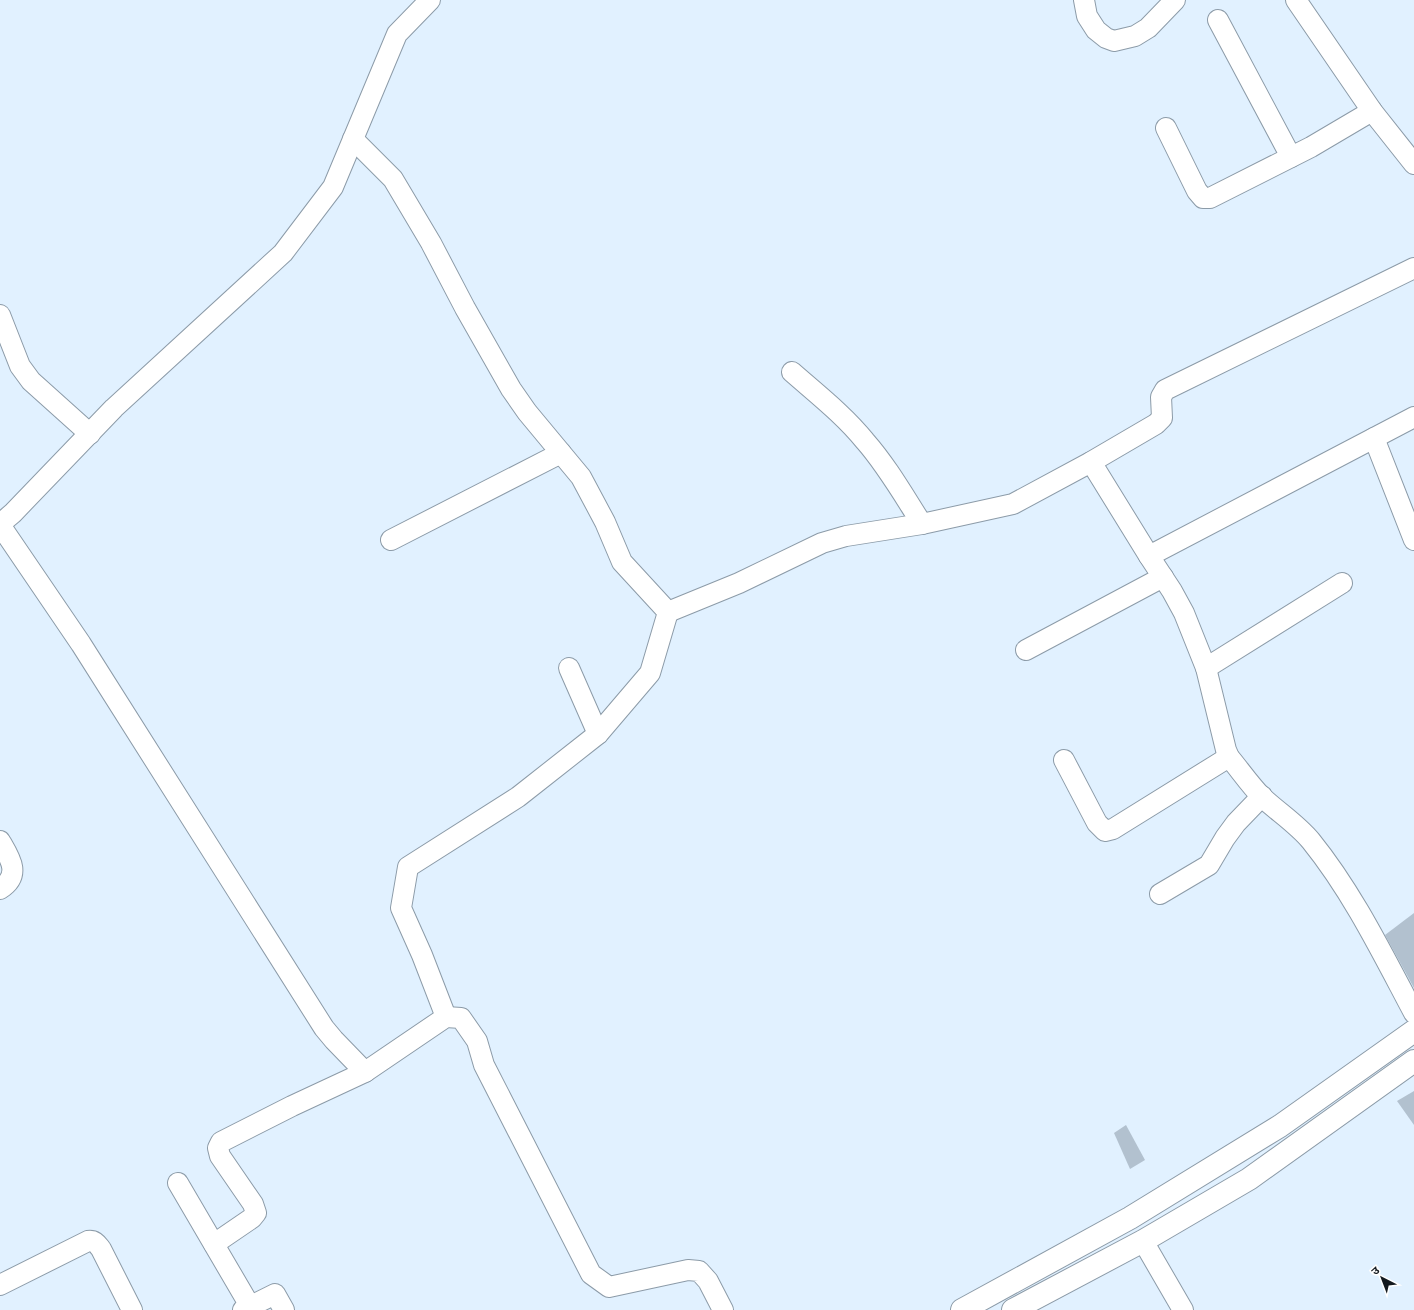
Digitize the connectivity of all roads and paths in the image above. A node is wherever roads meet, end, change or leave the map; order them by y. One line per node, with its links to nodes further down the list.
1 (430, 0): 8 (street)
2 (1084, 0): 3 (street)
3 (1175, 0)
4 (1296, 0): 6 (street)
5 (1218, 20): 9 (street)
6 (1372, 111): 9 (street); 10 (street)
7 (1166, 128): 9 (street)
8 (353, 139): 15 (street); 17 (street)
9 (1291, 157)
10 (1414, 164)
11 (1414, 268): 18 (street)
12 (0, 315): 15 (street)
13 (792, 372): 21 (street)
14 (1414, 418): 16 (street)
15 (90, 434): 20 (street)
16 (1374, 438): 19 (street); 24 (street)
17 (560, 453): 22 (street); 27 (street)
18 (1091, 462): 21 (street); 24 (street)
19 (1409, 511): 23 (street)
20 (0, 524): 42 (street)
21 (922, 524): 27 (street)
22 (391, 540)
23 (1414, 540)
24 (1149, 556): 25 (street)
25 (1162, 577): 28 (street); 30 (street)
26 (1342, 583): 30 (street)
27 (668, 612): 31 (street)
28 (1026, 650)
29 (569, 668): 31 (street)
30 (1206, 668): 32 (street)
31 (598, 734): 39 (street)
32 (1229, 757): 33 (street); 34 (street)
33 (1064, 760)
34 (1262, 796): 37 (street); 38 (street)
35 (0, 842): 36 (street)
36 (0, 888)
37 (1160, 894)
38 (1414, 1013)
39 (446, 1017): 42 (street); 50 (street)
40 (1414, 1031): 51 (highway)
41 (1414, 1061): 44 (highway)
42 (365, 1072): 45 (street)
43 (178, 1183): 45 (street)
44 (1143, 1241): 52 (highway); 53 (street)
45 (214, 1244): 47 (street)
46 (0, 1285): 48 (street)
47 (247, 1308): 49 (street)
48 (132, 1310)
49 (284, 1310)
50 (723, 1310)
51 (962, 1310)
52 (1013, 1310)
53 (1183, 1310)

